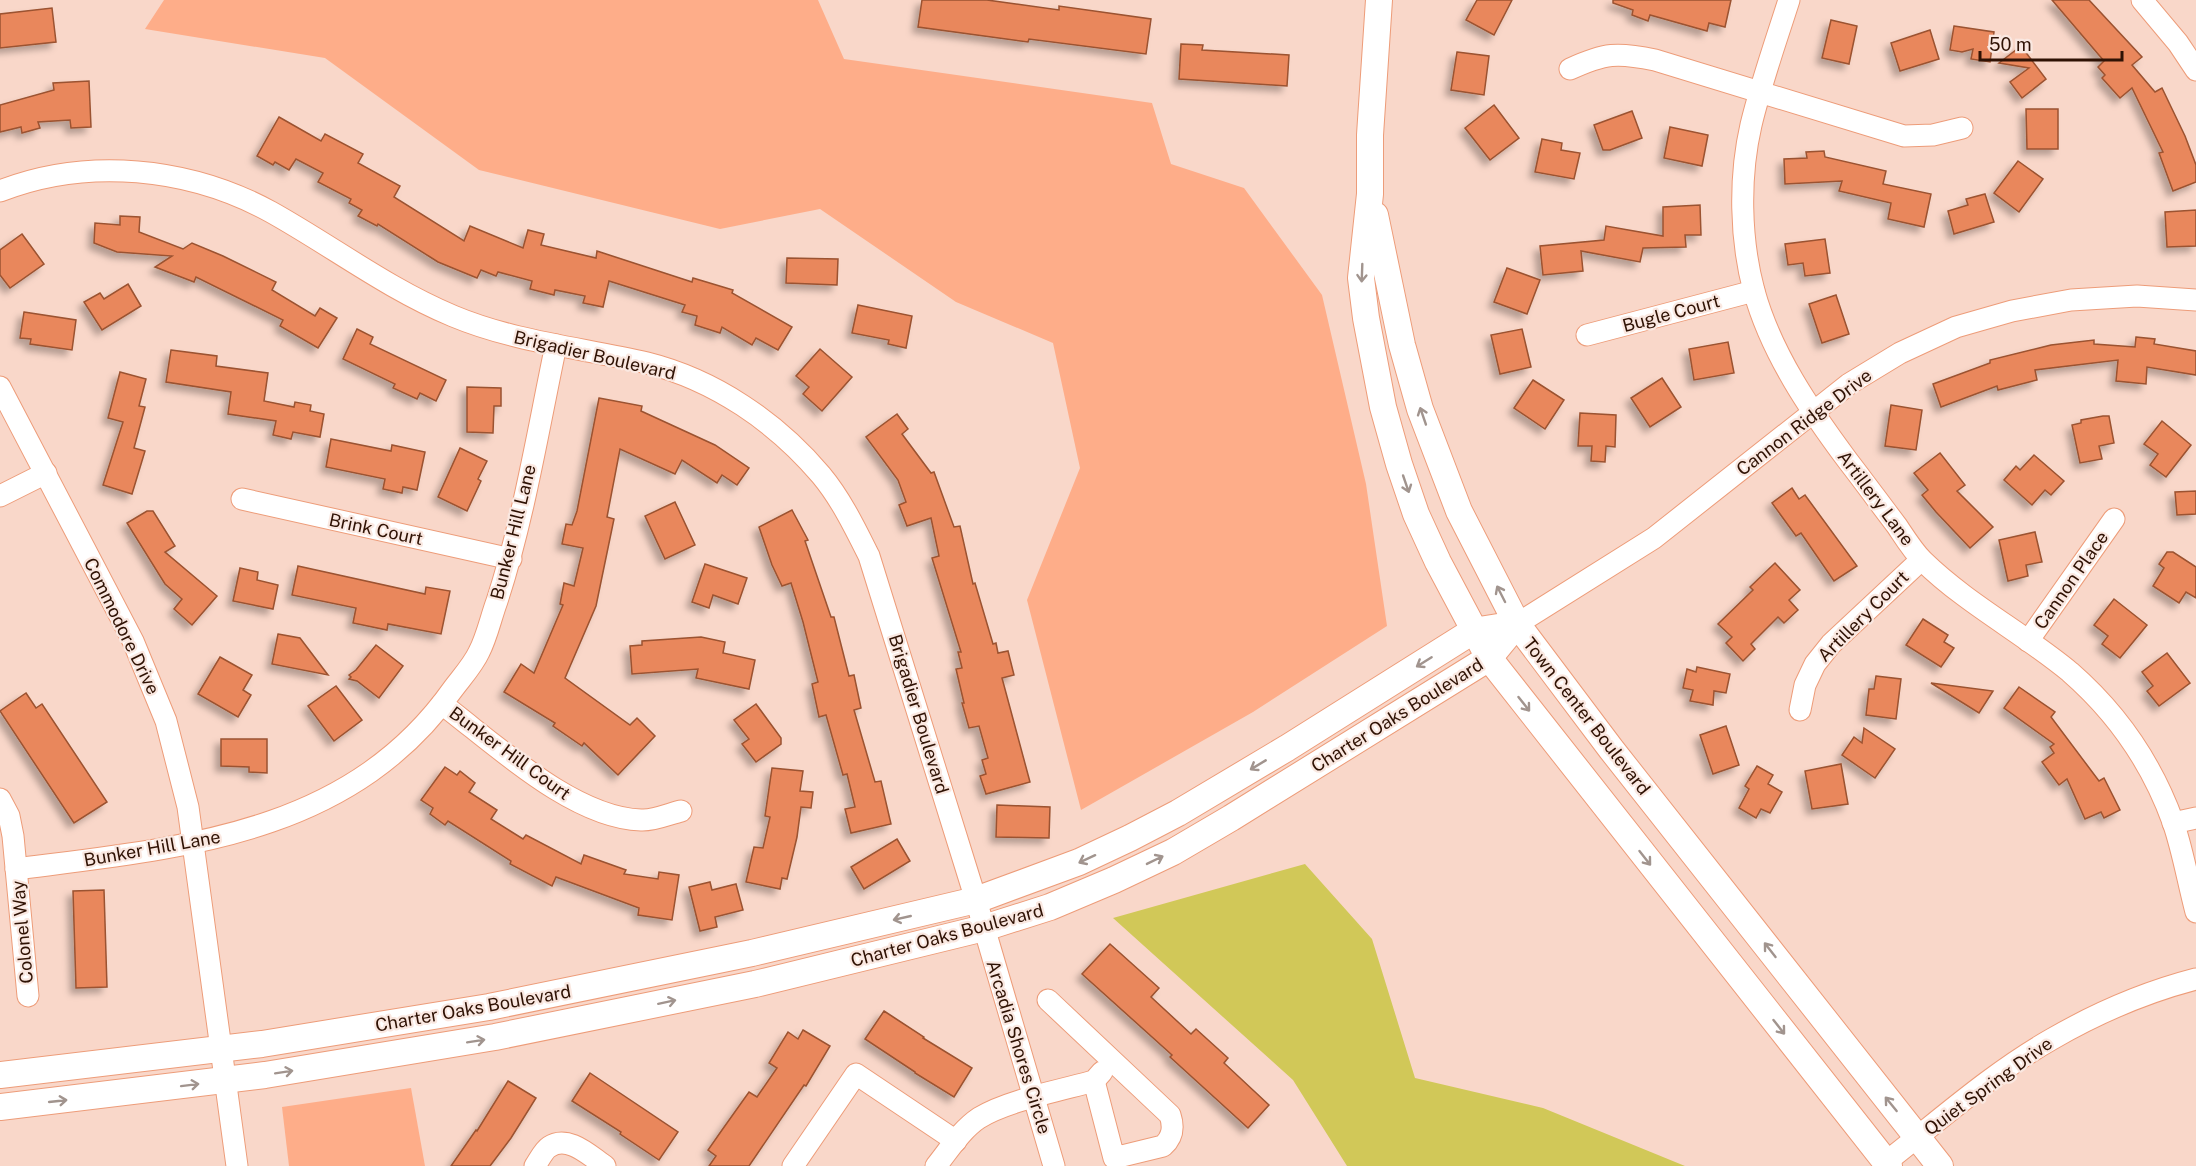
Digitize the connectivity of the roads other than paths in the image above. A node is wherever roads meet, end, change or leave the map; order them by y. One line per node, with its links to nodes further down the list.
1 (1379, 0): 9 (street, Town Center Boulevard)
2 (1789, 0): 6 (street, Artillery Lane)
3 (2142, 0): 5 (street)
4 (1570, 69): 6 (street)
5 (2196, 70)
6 (1761, 92): 7 (street); 10 (street, Artillery Lane)
7 (1962, 128)
8 (0, 191): 13 (street, Brigadier Boulevard)
9 (1370, 194): 22 (street, Town Center Boulevard, one-way to 9); 23 (street, Town Center Boulevard, one-way to 23)
10 (1754, 291): 12 (street, Bugle Court); 15 (street, Artillery Lane)
11 (2196, 300): 15 (street, Cannon Ridge Drive)
12 (1587, 335)
13 (556, 345): 20 (street, Bunker Hill Lane); 34 (street, Brigadier Boulevard)
14 (0, 387): 16 (street, Commodore Drive)
15 (1814, 411): 21 (street, Artillery Lane); 22 (street, Cannon Ridge Drive)
16 (46, 473): 17 (street); 32 (street, Commodore Drive)
17 (0, 496)
18 (242, 499): 20 (street, Brink Court)
19 (2114, 519): 24 (street, Cannon Place)
20 (511, 559): 26 (street, Bunker Hill Lane)
21 (1921, 560): 24 (street, Artillery Lane); 27 (street, Artillery Court)
22 (1516, 624): 23 (street, Charter Oaks Boulevard); 25 (street, Charter Oaks Boulevard); 47 (street, Town Center Boulevard, one-way to 22)
23 (1473, 631): 25 (street, Town Center Boulevard); 34 (street, Charter Oaks Boulevard, one-way to 34)
24 (2028, 641): 31 (street, Artillery Lane)
25 (1489, 658): 36 (street, Charter Oaks Boulevard, one-way to 25); 49 (street, Town Center Boulevard, one-way to 49)
26 (442, 704): 29 (street, Bunker Hill Court); 32 (street, Bunker Hill Lane)
27 (1800, 710)
28 (0, 799): 33 (street, Colonel Way)
29 (681, 811)
30 (2196, 818): 31 (street)
31 (2173, 823): 35 (street, Artillery Lane)
32 (194, 843): 33 (street, Bunker Hill Lane); 40 (street, Commodore Drive)
33 (16, 869): 38 (street, Colonel Way)
34 (976, 900): 36 (street, Brigadier Boulevard); 40 (street, Charter Oaks Boulevard, one-way to 40)
35 (2196, 912)
36 (984, 928): 43 (street, Charter Oaks Boulevard, one-way to 36); 45 (street, Arcadia Shores Circle)
37 (2196, 979): 47 (street, Quiet Spring Drive)
38 (28, 996)
39 (1048, 1000): 41 (street)
40 (221, 1050): 42 (street, Charter Oaks Boulevard); 43 (street, Commodore Drive)
41 (1113, 1060): 44 (street); 44 (street)
42 (0, 1075)
43 (226, 1081): 46 (street, Charter Oaks Boulevard, one-way to 43); 50 (street, Commodore Drive)
44 (1094, 1081): 45 (street)
45 (1035, 1098): 48 (street); 55 (street, Arcadia Shores Circle)
46 (0, 1107)
47 (1918, 1137): 49 (street, Quiet Spring Drive); 56 (street, Town Center Boulevard)
48 (957, 1141): 53 (street); 54 (street)
49 (1887, 1164)
50 (237, 1166)
51 (535, 1166): 52 (street)
52 (605, 1166)
53 (793, 1166)
54 (936, 1166)
55 (1054, 1166)
56 (1941, 1166)

